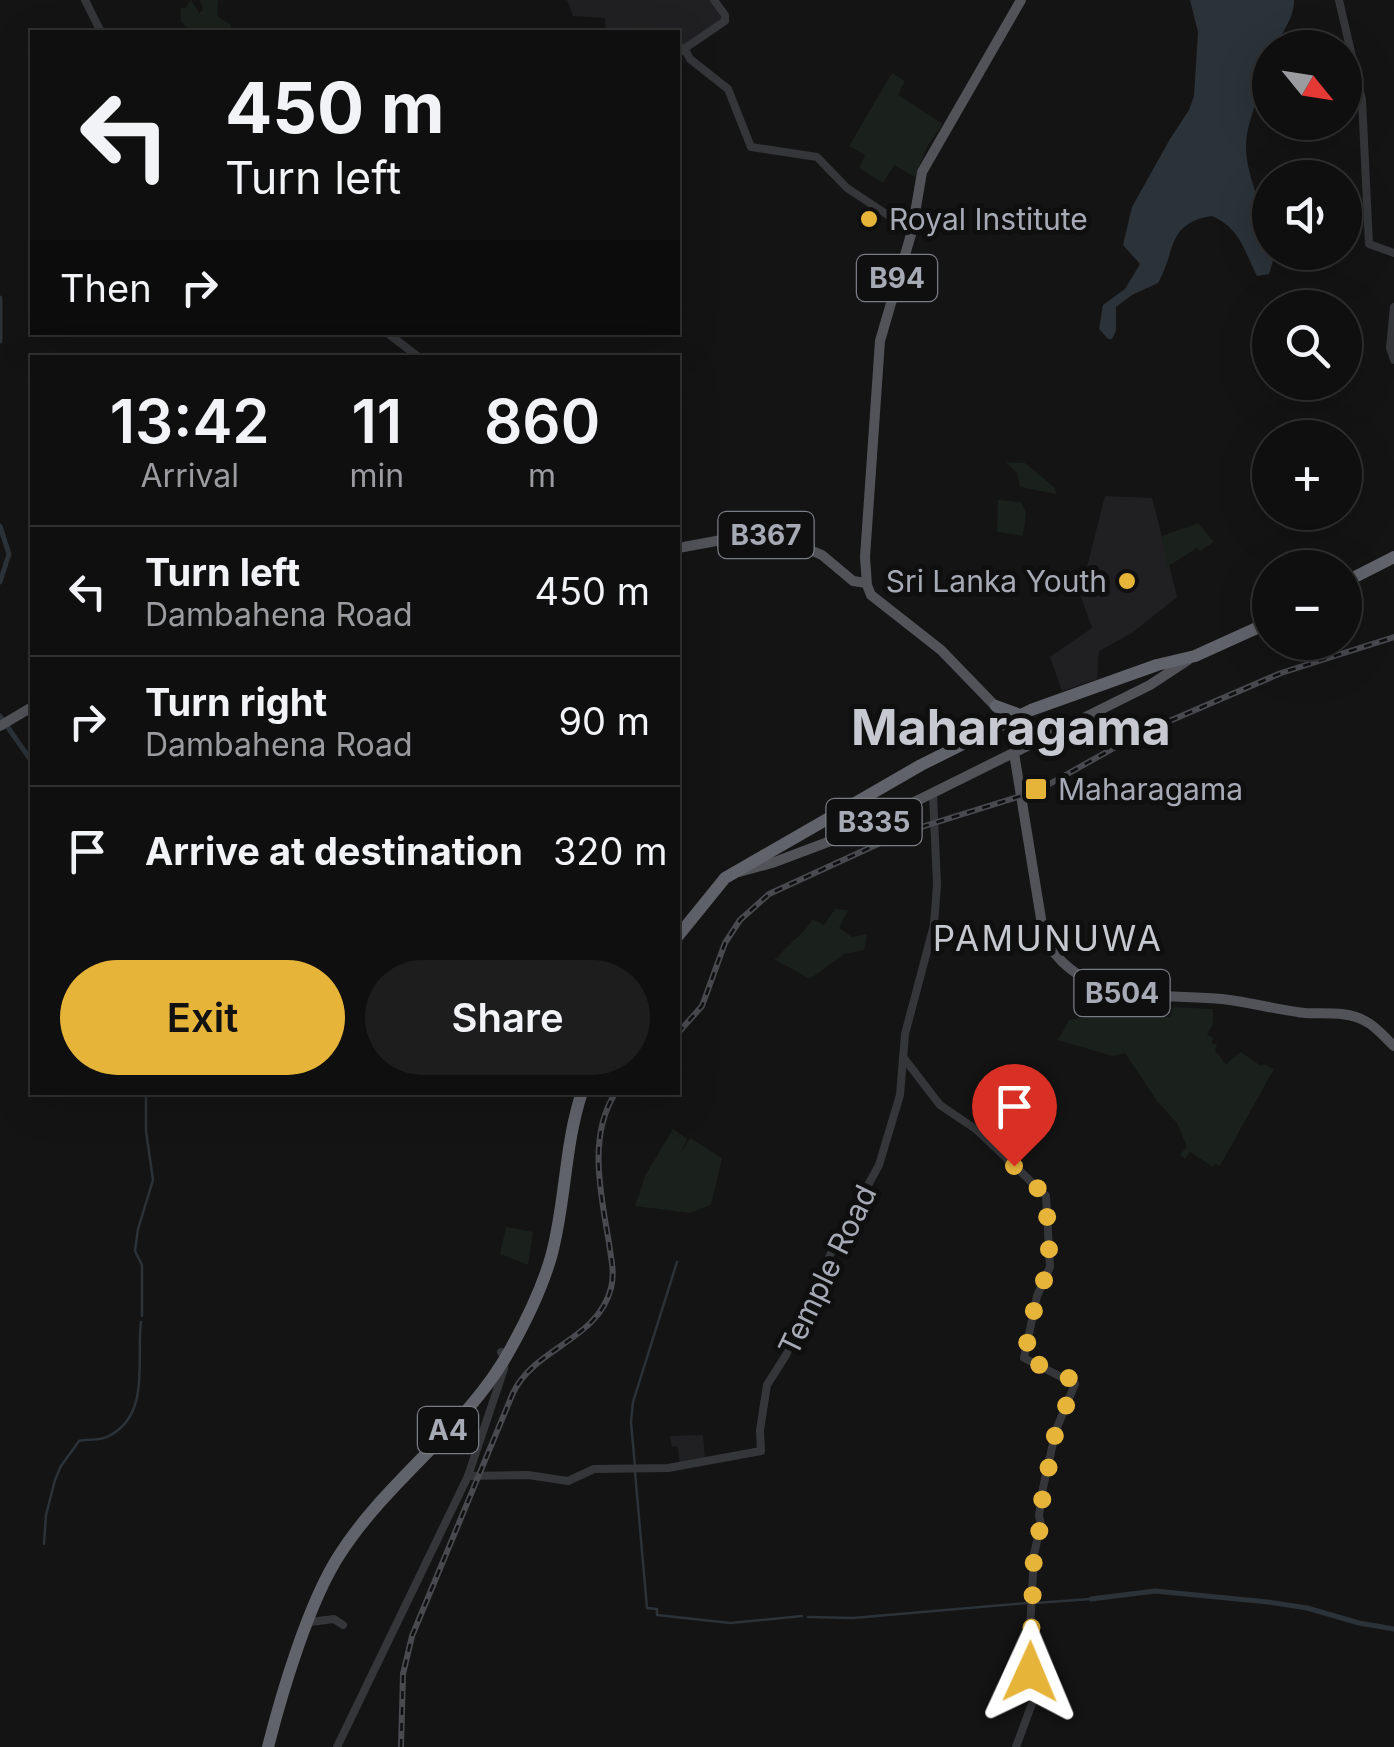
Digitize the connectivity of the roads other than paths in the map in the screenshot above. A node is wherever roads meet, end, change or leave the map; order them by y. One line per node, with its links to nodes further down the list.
1 (84, 0): 5 (street)
2 (714, 0): 6 (street)
3 (1021, 0): 7 (main road, B94)
4 (1340, 0): 8 (street)
5 (101, 30)
6 (681, 51): 7 (street)
7 (912, 231): 16 (main road, B94)
8 (1394, 253)
9 (1394, 307): 12 (street)
10 (390, 335): 11 (street)
11 (416, 355)
12 (1394, 360)
13 (680, 548): 16 (main road, B367)
14 (1394, 557): 15 (highway)
15 (1362, 573)
16 (866, 578): 20 (main road)
17 (1252, 630): 18 (highway)
18 (1195, 656): 19 (highway); 22 (main road, B335)
19 (1079, 692): 22 (main road); 23 (highway)
20 (993, 705): 23 (highway); 23 (main road); 25 (highway)
21 (30, 707): 24 (main road)
22 (1094, 714): 26 (main road, B335)
23 (1010, 720): 25 (highway)
24 (3, 724)
25 (985, 732): 28 (highway)
26 (1014, 753): 27 (main road, B335); 33 (main road, B504)
27 (933, 794): 28 (main road, B335); 34 (street, Temple Road)
28 (770, 858): 29 (highway); 29 (main road, B335)
29 (733, 873): 30 (highway)
30 (701, 905): 31 (highway); 32 (highway)
31 (680, 933)
32 (680, 941)
33 (1394, 1046)
34 (903, 1057): 37 (street, Temple Road); 40 (street)
35 (578, 1095): 36 (highway, A4)
36 (503, 1355): 37 (street); 38 (highway, A4); 41 (highway, A4)
37 (468, 1476): 42 (street)
38 (310, 1622): 39 (street); 41 (highway, A4)
39 (343, 1625)
40 (1017, 1743)
41 (265, 1747)
42 (337, 1747)

